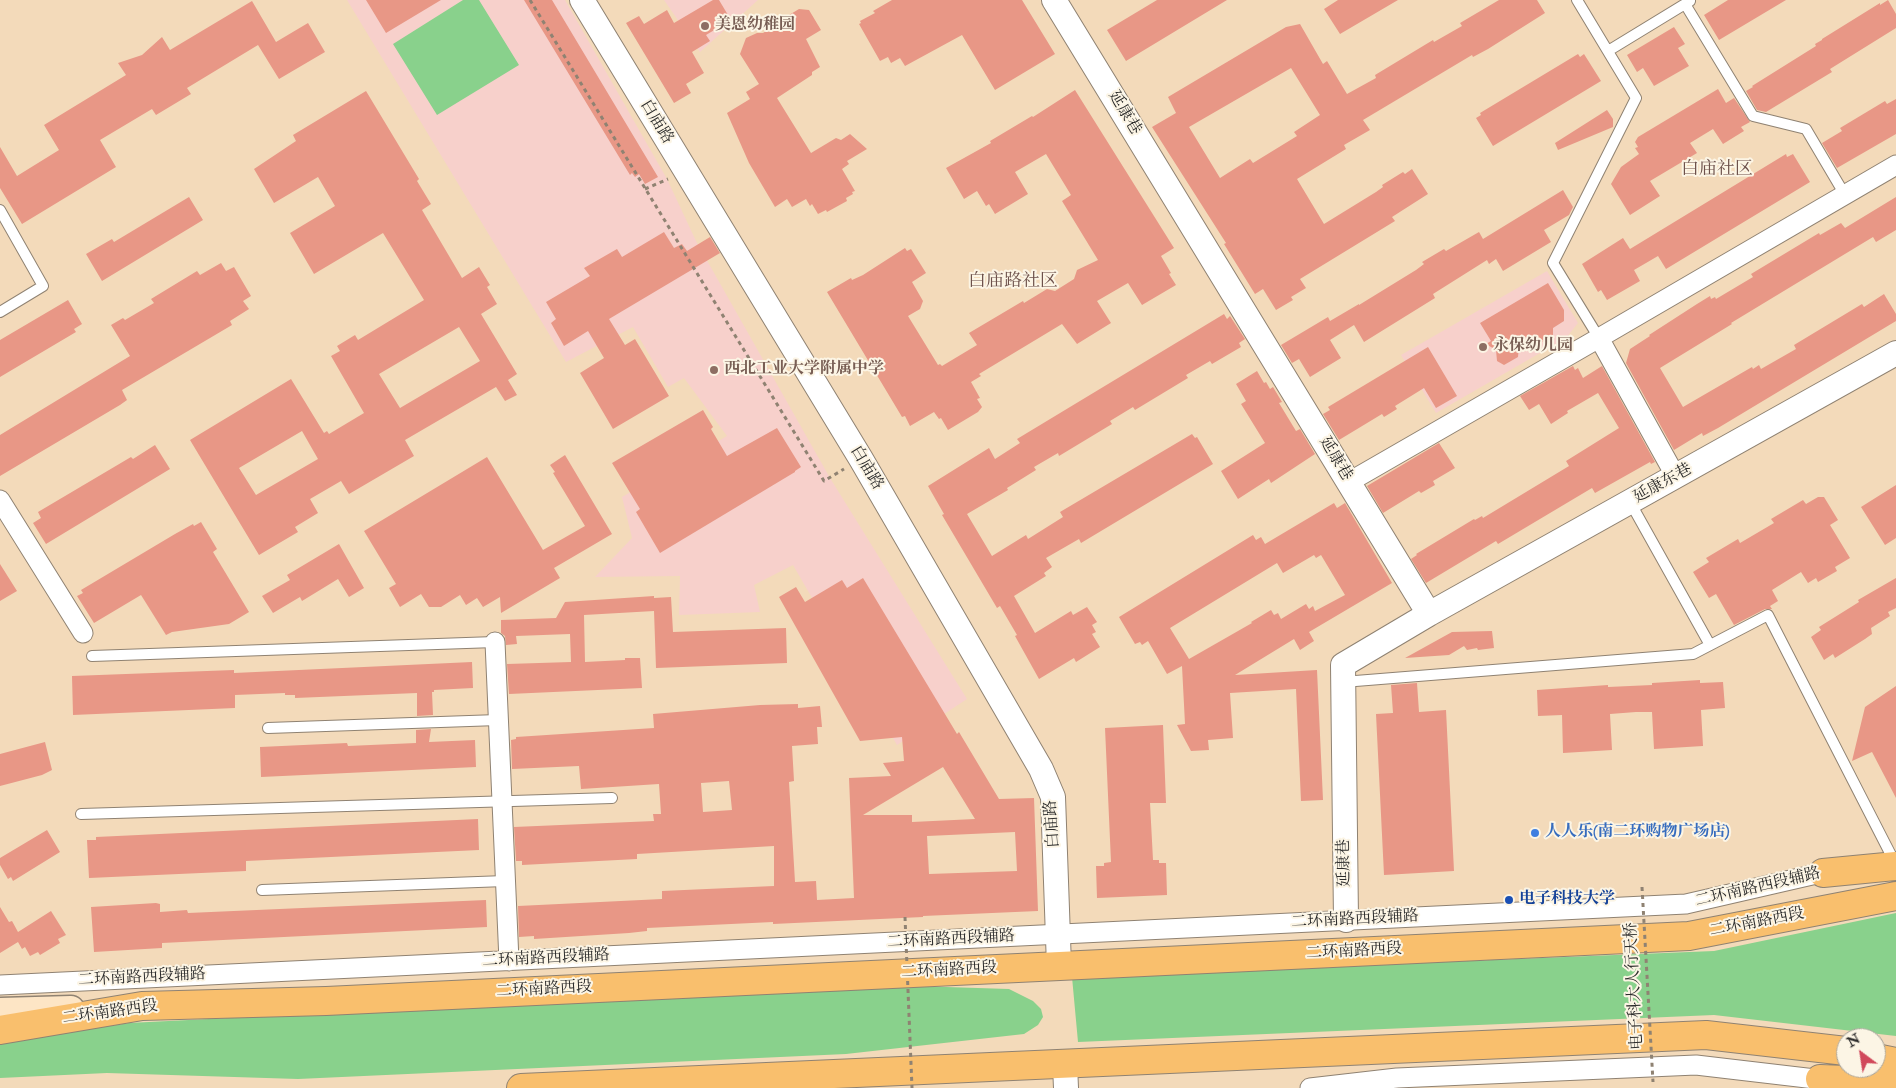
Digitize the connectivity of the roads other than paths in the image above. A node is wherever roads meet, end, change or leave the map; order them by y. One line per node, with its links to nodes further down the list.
1 (582, 0): 35 (street, 白庙路)
2 (1054, 0): 13 (street, 延康巷)
3 (1577, 0): 5 (lane)
4 (1688, 2): 5 (lane); 7 (lane)
5 (1608, 51): 10 (lane)
6 (1896, 166): 7 (street)
7 (1845, 195): 10 (street)
8 (0, 210): 9 (lane)
9 (0, 312)
10 (1599, 338): 12 (street); 13 (street)
11 (1896, 353): 12 (street, 延康东巷)
12 (1676, 477): 15 (street, 延康东巷)
13 (1349, 482): 16 (street, 延康巷)
14 (0, 500): 17 (street)
15 (1630, 502): 16 (street, 延康东巷); 19 (lane)
16 (1430, 614): 21 (street, 延康巷)
17 (83, 633)
18 (495, 642): 20 (lane); 22 (street)
19 (1710, 645): 21 (lane); 27 (lane)
20 (92, 656)
21 (1343, 682): 34 (street, 延康巷)
22 (498, 720): 23 (lane); 25 (street)
23 (268, 728)
24 (612, 798): 25 (lane)
25 (502, 802): 26 (lane); 29 (street)
26 (81, 814)
27 (1895, 860): 28 (highway)
28 (1823, 873): 34 (street, 二环南路西段辅路)
29 (505, 881): 31 (lane); 36 (street)
30 (1896, 884): 33 (highway)
31 (262, 890)
32 (1896, 896): 33 (highway, 二环南路西段)
33 (1810, 912): 37 (highway, 二环南路西段)
34 (1346, 920): 35 (street, 二环南路西段辅路)
35 (1058, 934): 36 (street, 二环南路西段辅路); 37 (street, 白庙路)
36 (509, 961): 38 (street, 二环南路西段辅路)
37 (1059, 966): 39 (highway, 二环南路西段)
38 (0, 985)
39 (142, 1006): 40 (main road); 41 (highway, 二环南路西段)
40 (0, 1011)
41 (0, 1030)
42 (1836, 1051): 43 (highway)
43 (1065, 1077): 46 (highway)
44 (1820, 1079): 45 (highway); 47 (street); 48 (street)
45 (1896, 1082)
46 (521, 1088)
47 (1310, 1088)
48 (1896, 1088)

